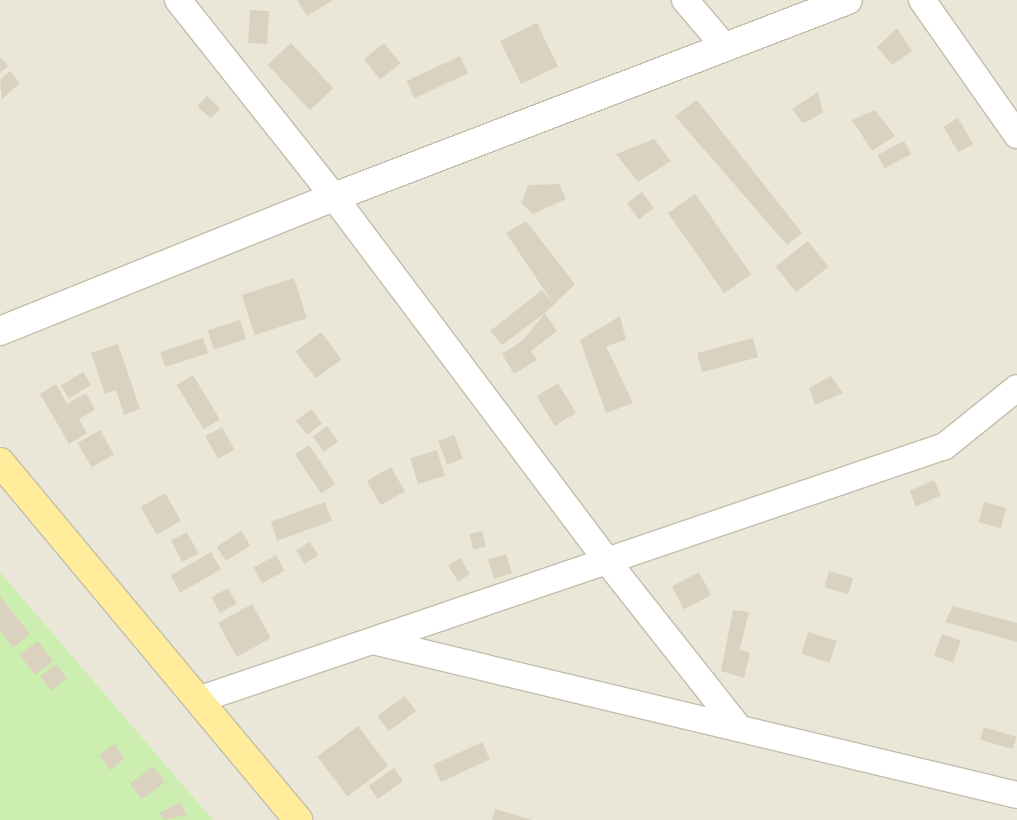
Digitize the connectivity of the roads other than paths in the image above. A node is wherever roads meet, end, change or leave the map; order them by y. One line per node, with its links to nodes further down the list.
1 (685, 0): 5 (street)
2 (848, 0): 5 (street)
3 (922, 0): 6 (street)
4 (181, 1): 7 (street)
5 (725, 47): 7 (street)
6 (1017, 135)
7 (334, 197): 8 (street); 11 (street)
8 (0, 331)
9 (1017, 388): 11 (street)
10 (0, 462): 13 (main road)
11 (607, 561): 12 (street); 14 (street)
12 (373, 641): 13 (street); 14 (street)
13 (198, 700): 16 (main road)
14 (739, 728): 15 (street)
15 (1017, 795)
16 (298, 820)

